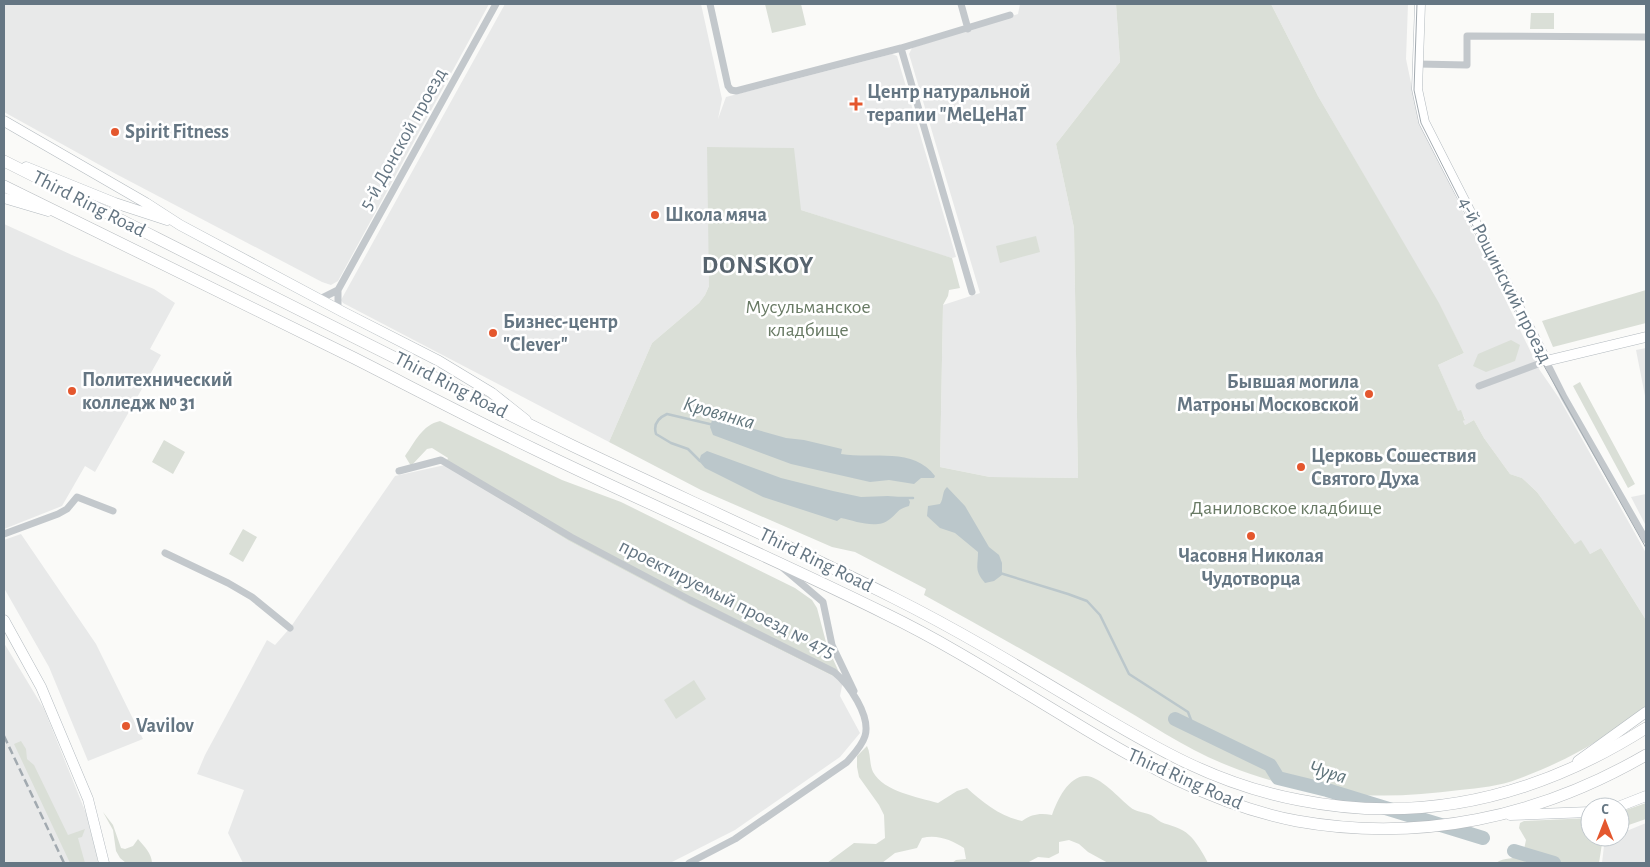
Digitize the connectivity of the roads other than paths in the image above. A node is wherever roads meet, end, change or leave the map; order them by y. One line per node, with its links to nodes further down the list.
1 (496, 4): 16 (street, 5-й Донской проезд)
2 (710, 4): 8 (street)
3 (961, 4): 6 (street)
4 (1420, 4): 9 (street, 4-й Рощинский проезд)
5 (1010, 15): 6 (street)
6 (968, 29): 8 (street)
7 (1646, 37): 9 (street)
8 (901, 48): 17 (street)
9 (1418, 64): 21 (street, 4-й Рощинский проезд)
10 (4, 121): 15 (street)
11 (4, 159): 15 (street); 23 (main road, Third Ring Road)
12 (4, 186): 14 (main road, Third Ring Road)
13 (4, 198): 14 (street)
14 (70, 218): 29 (main road, Third Ring Road)
15 (180, 225): 18 (street)
16 (338, 290): 18 (street); 19 (street, 5-й Донской проезд)
17 (972, 292)
18 (320, 299): 19 (street)
19 (338, 309): 23 (street)
20 (1646, 337): 21 (street)
21 (1546, 361): 22 (street); 27 (street, 4-й Рощинский проезд)
22 (1479, 386)
23 (535, 427): 36 (main road, Third Ring Road)
24 (399, 472): 32 (street, проектируемый проезд № 475)
25 (113, 511): 26 (street)
26 (4, 534)
27 (1646, 540)
28 (165, 553): 31 (street)
29 (773, 560): 32 (street); 40 (main road, Third Ring Road)
30 (4, 620): 41 (street)
31 (290, 628)
32 (858, 701): 42 (street, проектируемый проезд № 475)
33 (1646, 712): 36 (street)
34 (1646, 728): 36 (main road, Third Ring Road)
35 (1646, 756): 40 (main road, Third Ring Road)
36 (1550, 778)
37 (1646, 796): 38 (street)
38 (1630, 802)
39 (1580, 812): 40 (street)
40 (1501, 816)
41 (104, 863)
42 (689, 863)

